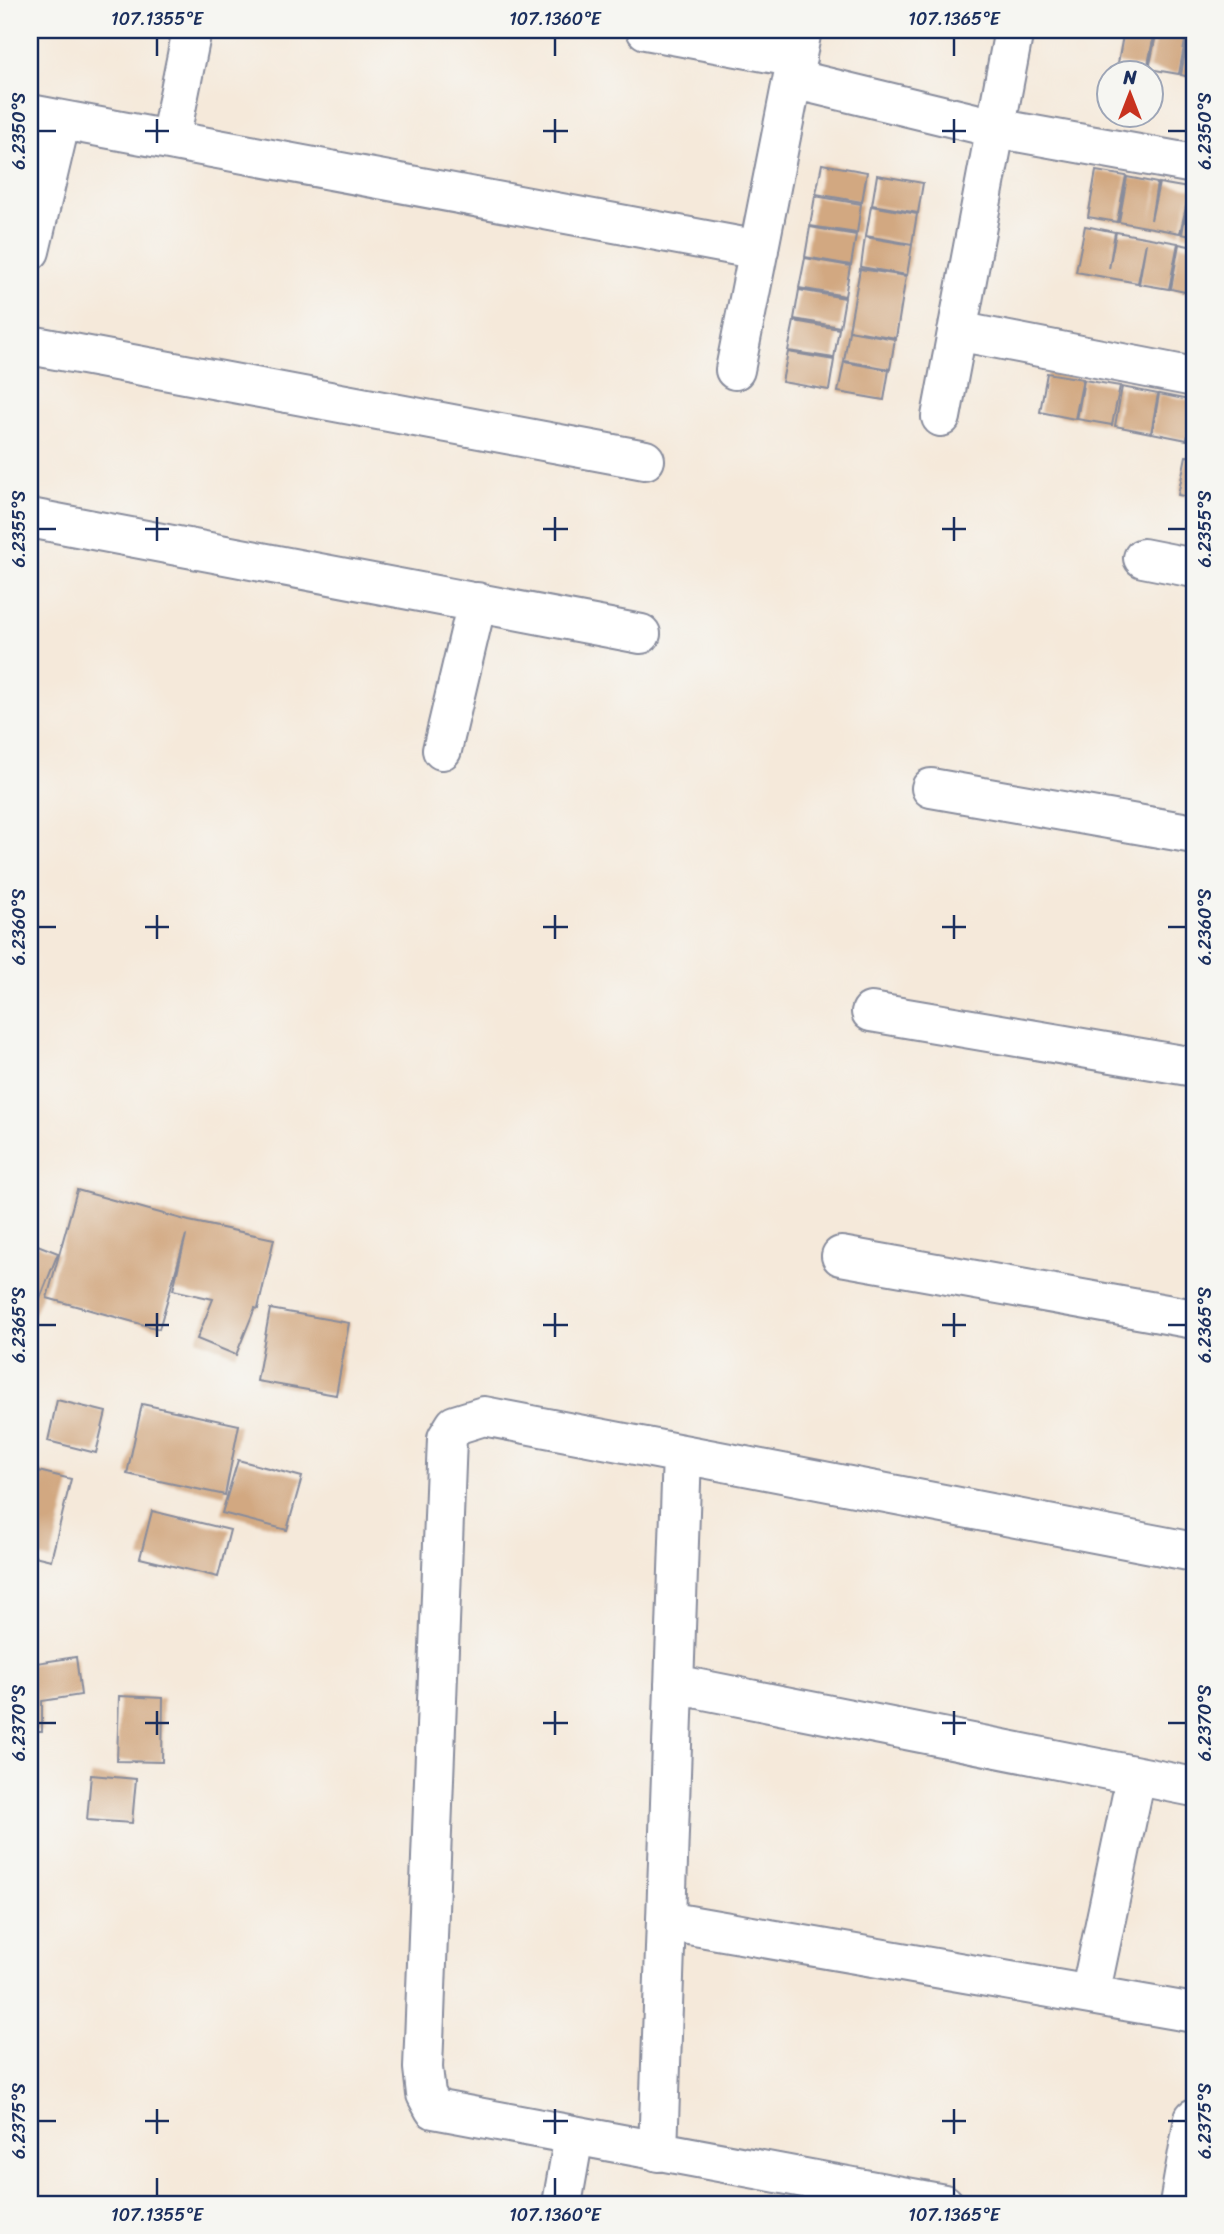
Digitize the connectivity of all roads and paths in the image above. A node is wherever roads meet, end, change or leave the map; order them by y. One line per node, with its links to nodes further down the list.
1 (192, 30): 7 (street)
2 (646, 30): 4 (street)
3 (1014, 30): 6 (street)
4 (797, 55): 6 (street); 9 (street)
5 (46, 117): 7 (street); 10 (street)
6 (995, 128): 8 (street); 11 (street)
7 (170, 139): 9 (street)
8 (1194, 164)
9 (759, 250): 13 (street)
10 (30, 251)
11 (957, 331): 14 (street); 15 (street)
12 (30, 345): 16 (street)
13 (735, 370)
14 (1194, 377)
15 (941, 417)
16 (645, 460)
17 (30, 518): 20 (street)
18 (1143, 558): 19 (street)
19 (1194, 568)
20 (477, 602): 21 (street); 22 (street)
21 (642, 634)
22 (442, 750)
23 (931, 788): 24 (street)
24 (1194, 834)
25 (871, 1012): 26 (street)
26 (1194, 1067)
27 (841, 1256): 28 (street)
28 (1194, 1319)
29 (682, 1454): 30 (street); 31 (street); 38 (street)
30 (1194, 1552)
31 (674, 1684): 32 (street); 34 (street)
32 (1136, 1776): 33 (street); 35 (street)
33 (1194, 1787)
34 (666, 1921): 35 (street); 39 (street)
35 (1090, 1995): 36 (street)
36 (1194, 2013)
37 (1194, 2118): 42 (street)
38 (574, 2136): 39 (street); 40 (street)
39 (658, 2151): 41 (street)
40 (562, 2204)
41 (944, 2204)
42 (1179, 2204)

